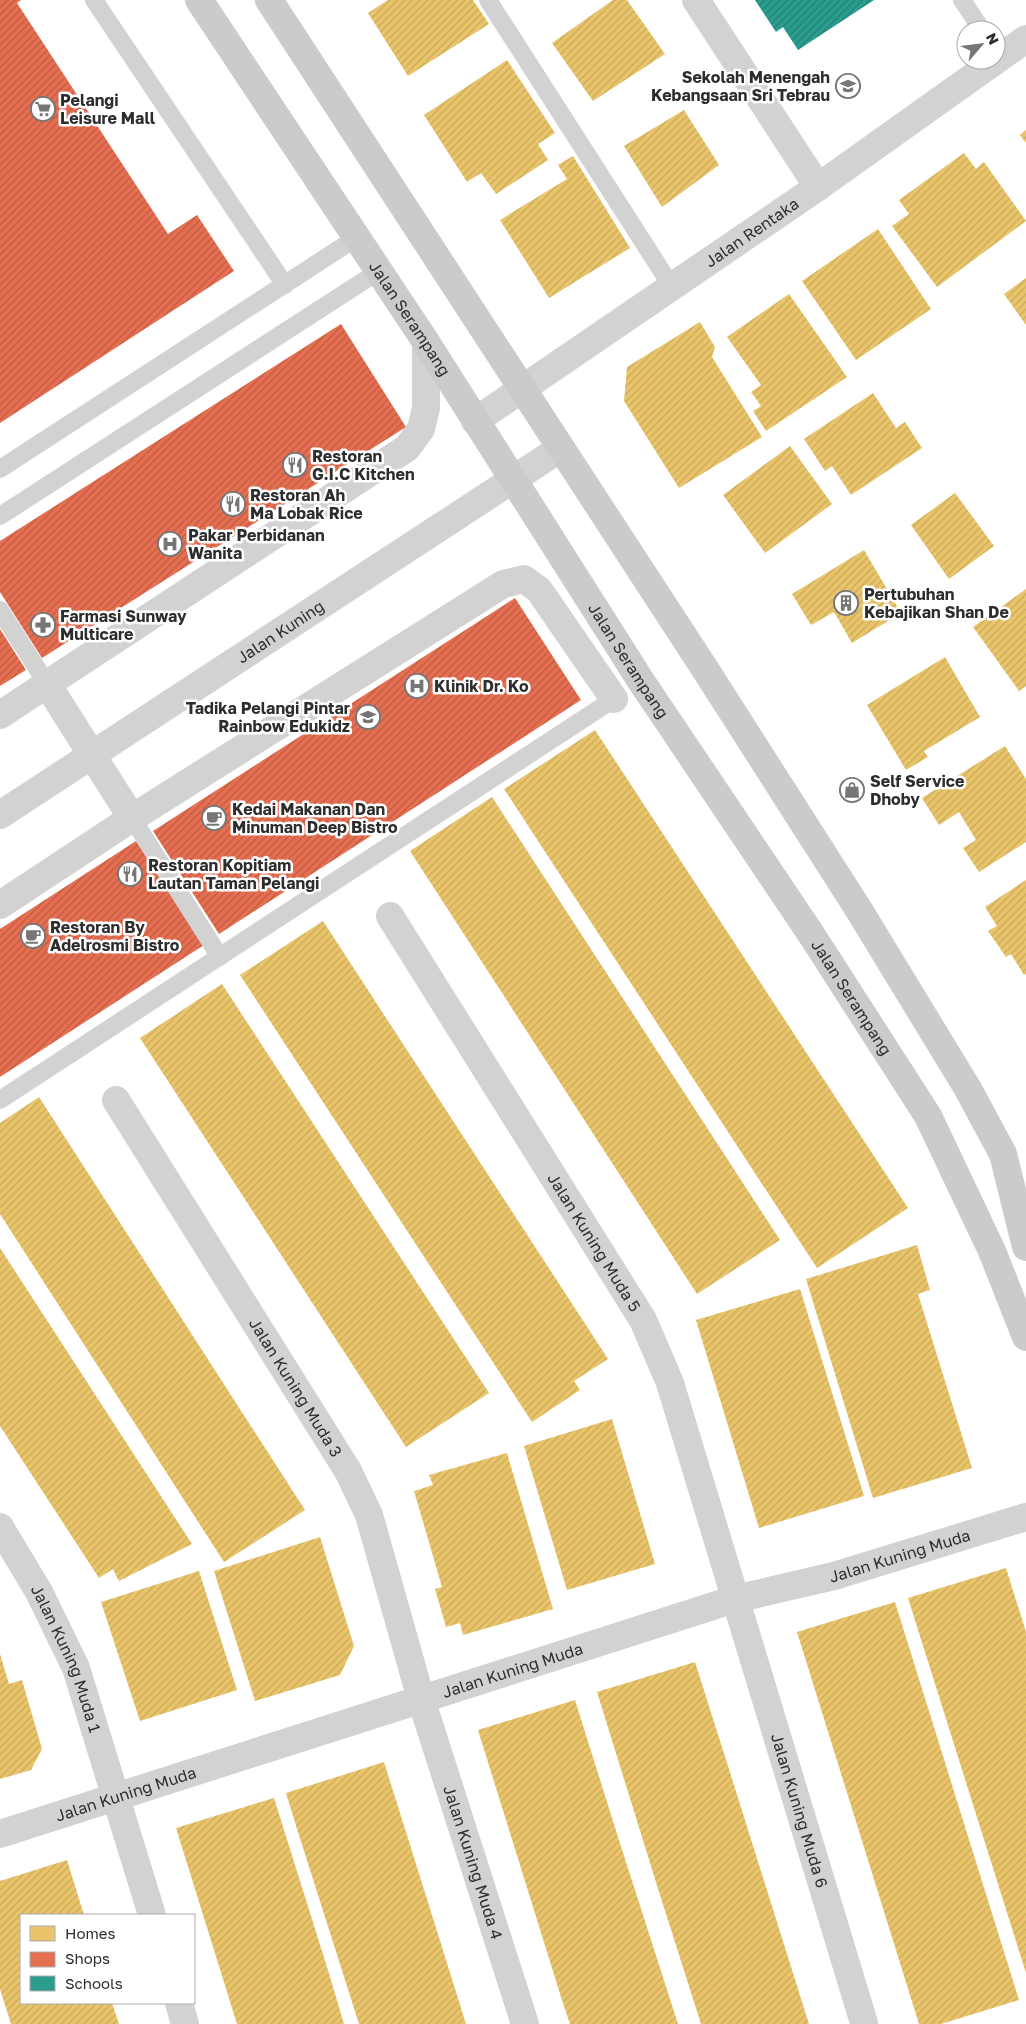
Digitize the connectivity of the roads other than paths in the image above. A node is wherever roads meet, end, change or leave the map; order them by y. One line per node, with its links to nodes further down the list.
1 (94, 0): 14 (lane)
2 (199, 0): 12 (main road, Jalan Serampang)
3 (269, 0): 17 (main road)
4 (488, 0): 15 (lane)
5 (696, 0): 11 (street)
6 (962, 0): 7 (lane)
7 (975, 20)
8 (1026, 39): 9 (street, Jalan Rentaka)
9 (1006, 50)
10 (976, 70): 11 (street, Jalan Rentaka)
11 (818, 187): 15 (street, Jalan Rentaka)
12 (356, 238): 13 (main road, Jalan Serampang); 14 (lane)
13 (378, 271): 16 (main road, Jalan Serampang); 22 (lane)
14 (285, 285): 20 (lane)
15 (672, 287): 17 (street, Jalan Rentaka)
16 (426, 342): 18 (main road, Jalan Serampang); 24 (street)
17 (523, 390): 18 (street, Jalan Rentaka); 19 (main road)
18 (475, 421): 21 (main road, Jalan Serampang)
19 (561, 448): 21 (street, Jalan Kuning); 35 (main road)
20 (0, 469)
21 (513, 481): 27 (street, Jalan Kuning); 36 (main road, Jalan Serampang)
22 (0, 516)
23 (0, 610): 24 (lane)
24 (47, 684): 26 (street); 27 (street)
25 (614, 699): 29 (street); 32 (lane)
26 (0, 715)
27 (92, 755): 28 (street, Jalan Kuning); 29 (street)
28 (0, 816)
29 (132, 818): 30 (street); 32 (lane)
30 (0, 905)
31 (390, 916): 39 (street, Jalan Kuning Muda 5)
32 (220, 957): 33 (lane)
33 (0, 1100)
34 (116, 1100): 40 (street, Jalan Kuning Muda 3)
35 (1026, 1247)
36 (1026, 1338)
37 (1026, 1517): 39 (street, Jalan Kuning Muda)
38 (0, 1527): 41 (street, Jalan Kuning Muda 1)
39 (735, 1600): 40 (street, Jalan Kuning Muda); 45 (street, Jalan Kuning Muda 6)
40 (421, 1699): 41 (street, Jalan Kuning Muda); 47 (street, Jalan Kuning Muda 4)
41 (116, 1796): 42 (street, Jalan Kuning Muda); 43 (street, Jalan Kuning Muda 1)
42 (0, 1834)
43 (152, 1914)
44 (179, 2004): 46 (street)
45 (864, 2023)
46 (185, 2024)
47 (525, 2024)

